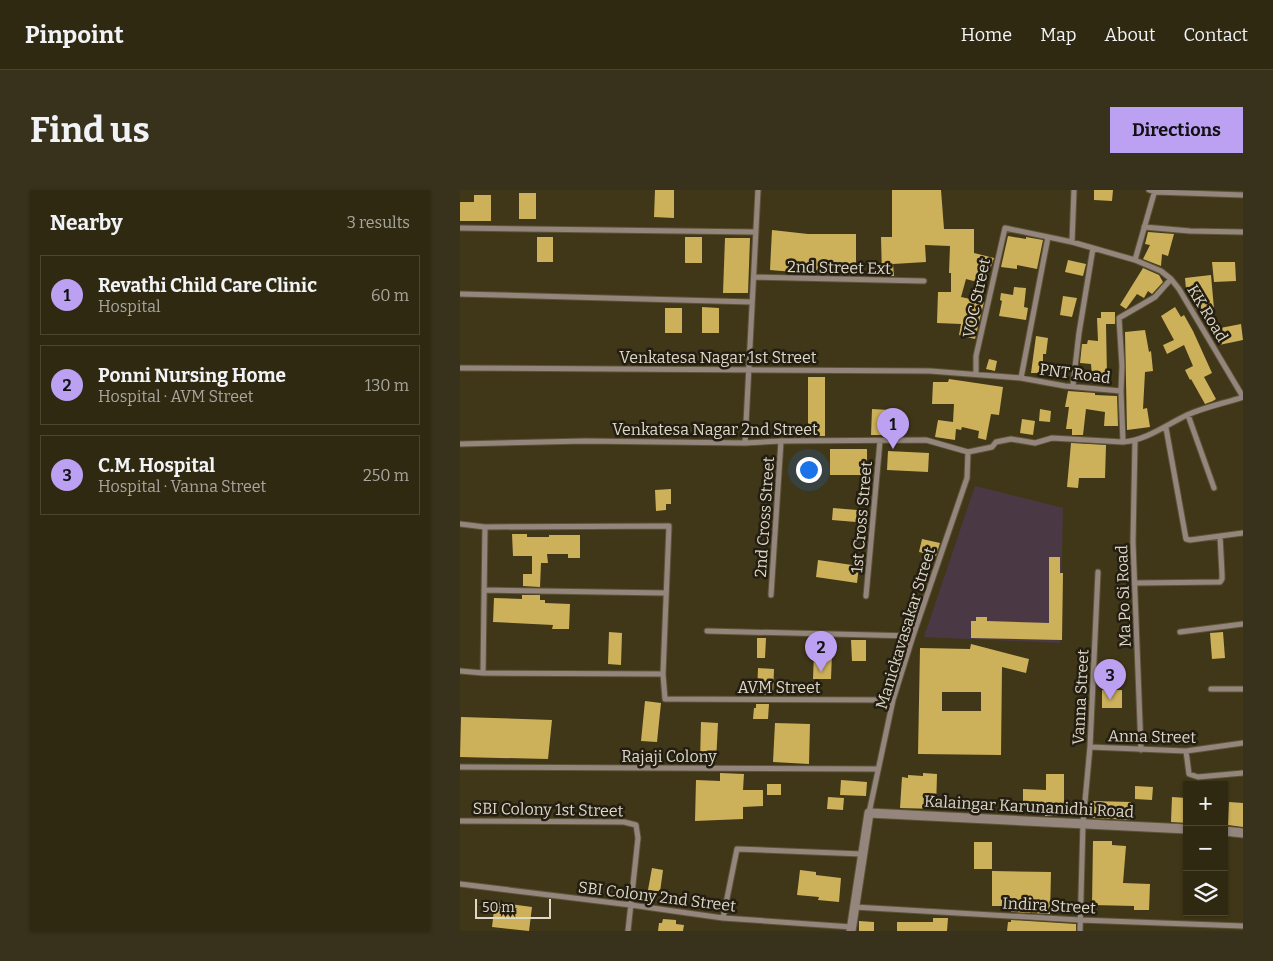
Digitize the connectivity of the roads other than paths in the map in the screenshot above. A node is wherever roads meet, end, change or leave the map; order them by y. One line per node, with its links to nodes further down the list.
1 (758, 190): 8 (street)
2 (1074, 190): 11 (street)
3 (1153, 191): 4 (street); 5 (street)
4 (1243, 195)
5 (1144, 227): 9 (street); 13 (street)
6 (460, 228): 8 (street)
7 (1005, 228): 10 (street, KK Road); 21 (street, VOC Street)
8 (756, 232): 14 (street)
9 (1243, 232)
10 (1048, 237): 11 (street, KK Road); 22 (street)
11 (1072, 242): 12 (street, KK Road)
12 (1093, 248): 13 (street, KK Road); 23 (street)
13 (1135, 260): 15 (street, KK Road)
14 (754, 277): 16 (street, 2nd Street Ext); 18 (street)
15 (1171, 279): 24 (street); 25 (street, KK Road)
16 (924, 281)
17 (460, 294): 18 (street)
18 (752, 302): 20 (street)
19 (460, 368): 20 (street, Venkatesa Nagar 1st Street)
20 (749, 370): 21 (street, Venkatesa Nagar 1st Street); 32 (street)
21 (976, 374): 22 (street, PNT Road)
22 (1021, 378): 23 (street, PNT Road)
23 (1073, 385): 24 (street, PNT Road)
24 (1122, 391): 31 (street, PNT Road)
25 (1243, 397): 26 (street)
26 (1188, 415): 27 (street); 35 (street)
27 (1166, 428): 30 (street); 39 (street)
28 (781, 441): 29 (street, Venkatesa Nagar 2nd Street); 32 (street, Venkatesa Nagar 2nd Street); 44 (street, 2nd Cross Street)
29 (880, 441): 34 (street, Venkatesa Nagar 2nd Street); 45 (street, 1st Cross Street)
30 (1135, 441): 31 (street); 41 (street, Ma Po Si Road)
31 (1123, 442): 34 (street)
32 (745, 443): 33 (street, Venkatesa Nagar 2nd Street)
33 (460, 444)
34 (968, 452): 49 (street, Manickavasakar Street)
35 (1214, 488)
36 (460, 524): 37 (street)
37 (485, 527): 42 (street); 43 (street)
38 (1243, 533): 39 (street)
39 (1220, 536): 41 (street)
40 (1098, 572): 57 (street, Vanna Street)
41 (1135, 582): 58 (street, Ma Po Si Road)
42 (484, 590): 43 (street); 51 (street)
43 (666, 593): 52 (street)
44 (772, 595)
45 (866, 596)
46 (1243, 624): 48 (street)
47 (707, 631): 49 (street)
48 (1180, 632)
49 (913, 636): 55 (street, Manickavasakar Street)
50 (460, 671): 51 (street)
51 (483, 673): 52 (street)
52 (663, 674): 55 (street, AVM Street)
53 (1211, 689): 54 (street)
54 (1243, 689)
55 (894, 700): 61 (street, Manickavasakar Street)
56 (1243, 743): 59 (street, Anna Street)
57 (1090, 747): 58 (street, Anna Street); 65 (street, Vanna Street)
58 (1141, 750): 59 (street, Anna Street)
59 (1186, 751): 62 (street)
60 (460, 767): 61 (street, Rajaji Colony)
61 (878, 770): 63 (street, Manickavasakar Street)
62 (1243, 773)
63 (870, 813): 65 (street, Kalaingar Karunanidhi Road); 69 (street)
64 (460, 820): 71 (street, SBI Colony 1st Street)
65 (1083, 824): 66 (street, Kalaingar Karunanidhi Road); 74 (street, Vanna Street)
66 (1183, 829)
67 (1228, 831): 68 (street)
68 (1243, 832)
69 (862, 854): 72 (street); 73 (street)
70 (460, 884): 71 (street, SBI Colony 2nd Street)
71 (631, 905): 73 (street, SBI Colony 2nd Street); 77 (street)
72 (854, 907): 74 (street, Indira Street); 76 (street)
73 (723, 918): 76 (street, SBI Colony 2nd Street)
74 (1080, 920): 75 (street, Indira Street); 78 (street, Vanna Street)
75 (1243, 926)
76 (851, 929)
77 (628, 931)
78 (1080, 931)

